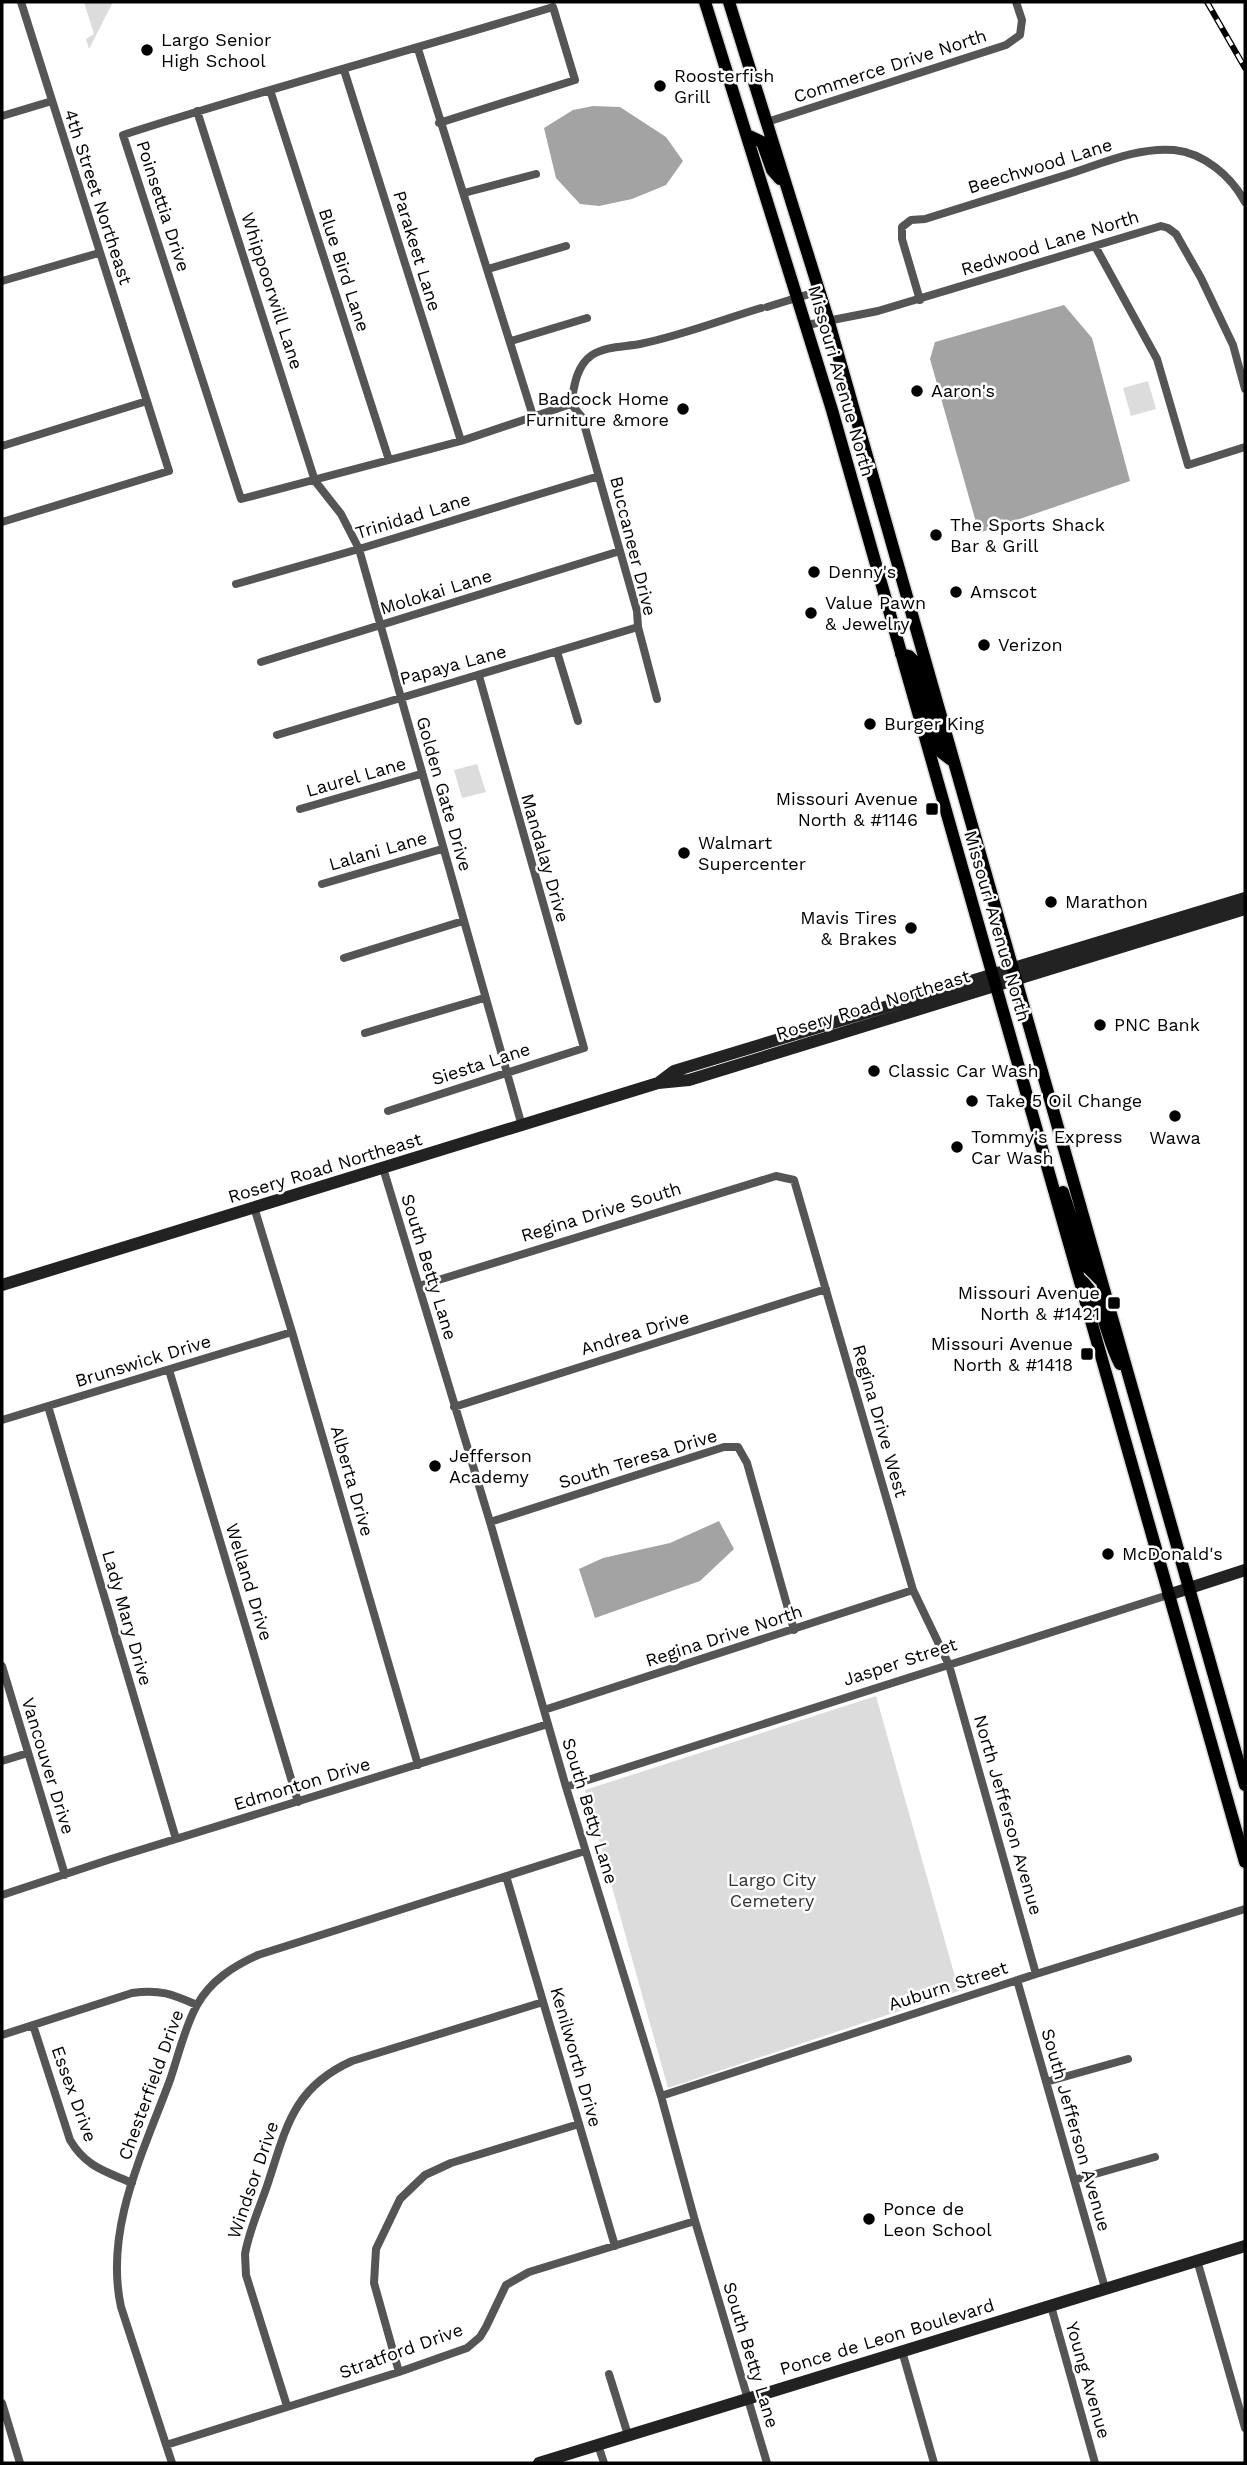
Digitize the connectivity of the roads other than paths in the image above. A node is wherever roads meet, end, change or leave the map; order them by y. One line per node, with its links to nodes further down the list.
1 (21, 2): 9 (street, 4th Street Northeast)
2 (705, 2): 8 (main road, Missouri Avenue North)
3 (729, 2): 12 (main road, Missouri Avenue North)
4 (1016, 2): 12 (street, Commerce Drive North)
5 (418, 49): 6 (street, Poinsettia Drive); 13 (street); 13 (street, Poinsettia Drive)
6 (344, 70): 7 (street, Poinsettia Drive); 35 (street, Parakeet Lane)
7 (270, 90): 10 (street, Poinsettia Drive); 38 (street, Blue Bird Lane)
8 (735, 96): 12 (main road); 14 (main road, Missouri Avenue North)
9 (52, 101): 11 (street); 21 (street, 4th Street Northeast)
10 (197, 111): 40 (street, Whippoorwill Lane); 40 (street, Poinsettia Drive)
11 (2, 116)
12 (767, 122): 16 (main road, Missouri Avenue North)
13 (439, 123): 17 (street)
14 (747, 135): 16 (main road); 25 (main road, Missouri Avenue North)
15 (536, 174): 17 (street)
16 (785, 184): 24 (main road, Missouri Avenue North)
17 (464, 193): 22 (street)
18 (1245, 202): 26 (street, Beechwood Lane)
19 (566, 246): 22 (street)
20 (1095, 246): 26 (street, Redwood Lane North); 31 (street, Redwood Lane North); 37 (street)
21 (99, 253): 23 (street); 32 (street, 4th Street Northeast)
22 (488, 269): 30 (street)
23 (2, 281)
24 (819, 291): 25 (street); 28 (main road, Missouri Avenue North)
25 (798, 298): 29 (main road, Missouri Avenue North); 33 (street)
26 (920, 299): 28 (street, Redwood Lane North)
27 (587, 318): 30 (street)
28 (828, 319): 29 (street, Redwood Lane North); 48 (main road, Missouri Avenue North)
29 (807, 324): 45 (main road, Missouri Avenue North)
30 (511, 341): 34 (street)
31 (1245, 389)
32 (147, 401): 36 (street); 41 (street, 4th Street Northeast)
33 (571, 404): 34 (street); 39 (street, Buccaneer Drive)
34 (533, 416): 35 (street)
35 (461, 441): 38 (street)
36 (2, 446)
37 (1245, 447)
38 (389, 460): 40 (street)
39 (599, 476): 42 (street, Trinidad Lane); 43 (street, Buccaneer Drive)
40 (315, 481): 42 (street, Golden Gate Drive)
41 (2, 522)
42 (359, 549): 44 (street, Trinidad Lane); 46 (street, Golden Gate Drive)
43 (620, 551): 46 (street, Molokai Lane); 47 (street, Buccaneer Drive)
44 (236, 584)
45 (890, 616): 48 (main road); 50 (main road, Missouri Avenue North)
46 (381, 625): 51 (street, Molokai Lane); 53 (street, Golden Gate Drive)
47 (638, 627): 49 (street, Papaya Lane); 54 (street, Buccaneer Drive)
48 (918, 632): 57 (main road, Missouri Avenue North)
49 (557, 652): 52 (street, Papaya Lane); 55 (street)
50 (901, 654): 57 (main road); 69 (main road, Missouri Avenue North)
51 (261, 662)
52 (479, 676): 53 (street, Papaya Lane); 72 (street, Mandalay Drive)
53 (400, 696): 56 (street, Papaya Lane); 58 (street, Golden Gate Drive)
54 (657, 699)
55 (578, 721)
56 (277, 735)
57 (954, 762): 68 (main road, Missouri Avenue North)
58 (421, 774): 59 (street, Laurel Lane); 60 (street, Golden Gate Drive)
59 (300, 809)
60 (442, 849): 61 (street, Lalani Lane); 65 (street, Golden Gate Drive)
61 (322, 884)
62 (1245, 898): 64 (street)
63 (1245, 909): 66 (street)
64 (1207, 910): 66 (street); 68 (street)
65 (463, 921): 67 (street); 70 (street, Golden Gate Drive)
66 (1145, 940): 68 (street)
67 (344, 958)
68 (1014, 974): 69 (street, Rosery Road Northeast); 81 (main road, Missouri Avenue North)
69 (994, 980): 75 (street, Rosery Road Northeast); 76 (main road, Missouri Avenue North)
70 (484, 998): 71 (street); 73 (street, Golden Gate Drive)
71 (365, 1033)
72 (584, 1048): 73 (street, Siesta Lane)
73 (506, 1073): 74 (street, Siesta Lane); 75 (street, Golden Gate Drive)
74 (388, 1111)
75 (522, 1126): 77 (street, Rosery Road Northeast)
76 (1047, 1165): 80 (main road, Missouri Avenue North); 81 (main road)
77 (383, 1168): 79 (street, Rosery Road Northeast); 83 (street, South Betty Lane)
78 (794, 1180): 83 (street, Regina Drive South); 84 (street, Regina Drive West)
79 (254, 1208): 82 (street, Rosery Road Northeast); 85 (street, Alberta Drive)
80 (1078, 1278): 87 (main road); 95 (main road, Missouri Avenue North)
81 (1102, 1283): 87 (main road, Missouri Avenue North)
82 (2, 1285)
83 (419, 1286): 89 (street, South Betty Lane)
84 (826, 1289): 89 (street, Andrea Drive); 94 (street, Regina Drive West)
85 (292, 1332): 86 (street, Brunswick Drive); 103 (street, Alberta Drive)
86 (169, 1370): 88 (street, Brunswick Drive); 106 (street, Welland Drive)
87 (1130, 1383): 93 (main road, Missouri Avenue North)
88 (48, 1406): 90 (street, Brunswick Drive); 107 (street, Lady Mary Drive)
89 (454, 1406): 91 (street, South Betty Lane)
90 (2, 1420)
91 (490, 1522): 96 (street, South Teresa Drive); 99 (street, South Betty Lane)
92 (1245, 1570): 93 (street, Jasper Street)
93 (1189, 1589): 95 (street, Jasper Street); 104 (main road, Missouri Avenue North)
94 (913, 1590): 96 (street, Regina Drive North); 97 (street, Regina Drive West)
95 (1168, 1595): 97 (street, Jasper Street); 109 (main road, Missouri Avenue North)
96 (794, 1630): 99 (street, Regina Drive North)
97 (949, 1665): 105 (street, Jasper Street); 114 (street, North Jefferson Avenue)
98 (2, 1666): 101 (street, Vancouver Drive)
99 (544, 1710): 100 (street, South Betty Lane)
100 (548, 1724): 103 (street, Edmonton Drive); 105 (street, South Betty Lane)
101 (28, 1753): 102 (street); 110 (street, Vancouver Drive)
102 (2, 1761)
103 (418, 1765): 106 (street, Edmonton Drive)
104 (1245, 1785)
105 (566, 1787): 108 (street, South Betty Lane)
106 (298, 1802): 107 (street, Edmonton Drive)
107 (176, 1839): 110 (street, Edmonton Drive)
108 (585, 1851): 111 (street, Chesterfield Drive); 122 (street, South Betty Lane)
109 (1245, 1862)
110 (65, 1875): 112 (street, Edmonton Drive)
111 (506, 1876): 116 (street, Kenilworth Drive); 117 (street, Chesterfield Drive)
112 (2, 1895)
113 (1245, 1909): 114 (street, Auburn Street)
114 (1036, 1974): 115 (street, Auburn Street)
115 (1017, 1980): 121 (street, South Jefferson Avenue); 122 (street, Auburn Street)
116 (543, 2002): 123 (street, Kenilworth Drive); 138 (street, Windsor Drive)
117 (197, 2005): 118 (street); 126 (street, Chesterfield Drive)
118 (33, 2025): 119 (street); 126 (street, Essex Drive)
119 (2, 2035)
120 (1128, 2059): 121 (street)
121 (1046, 2082): 125 (street, South Jefferson Avenue)
122 (661, 2096): 127 (street, South Betty Lane)
123 (579, 2124): 128 (street, Kenilworth Drive); 134 (street)
124 (1155, 2157): 125 (street)
125 (1074, 2180): 131 (street, South Jefferson Avenue)
126 (132, 2183): 141 (street, Chesterfield Drive)
127 (695, 2221): 128 (street, Stratford Drive); 136 (street, South Betty Lane)
128 (615, 2246): 134 (street, Stratford Drive)
129 (1245, 2246): 130 (street, Ponce de Leon Boulevard)
130 (1197, 2260): 131 (street, Ponce de Leon Boulevard); 139 (street)
131 (1105, 2288): 132 (street, Ponce de Leon Boulevard)
132 (1051, 2306): 133 (street, Ponce de Leon Boulevard); 149 (street, Young Avenue)
133 (902, 2351): 136 (street, Ponce de Leon Boulevard); 148 (street)
134 (399, 2372): 138 (street, Stratford Drive)
135 (609, 2374): 140 (street)
136 (747, 2398): 140 (street, Ponce de Leon Boulevard); 147 (street, South Betty Lane)
137 (2, 2403): 143 (street)
138 (287, 2406): 141 (street, Stratford Drive)
139 (1245, 2428)
140 (628, 2435): 142 (street, Ponce de Leon Boulevard)
141 (166, 2445): 144 (street, Chesterfield Drive)
142 (598, 2445): 145 (street, Ponce de Leon Boulevard); 146 (street)
143 (20, 2463)
144 (172, 2463)
145 (539, 2463)
146 (604, 2463)
147 (767, 2463)
148 (934, 2463)
149 (1095, 2463)

